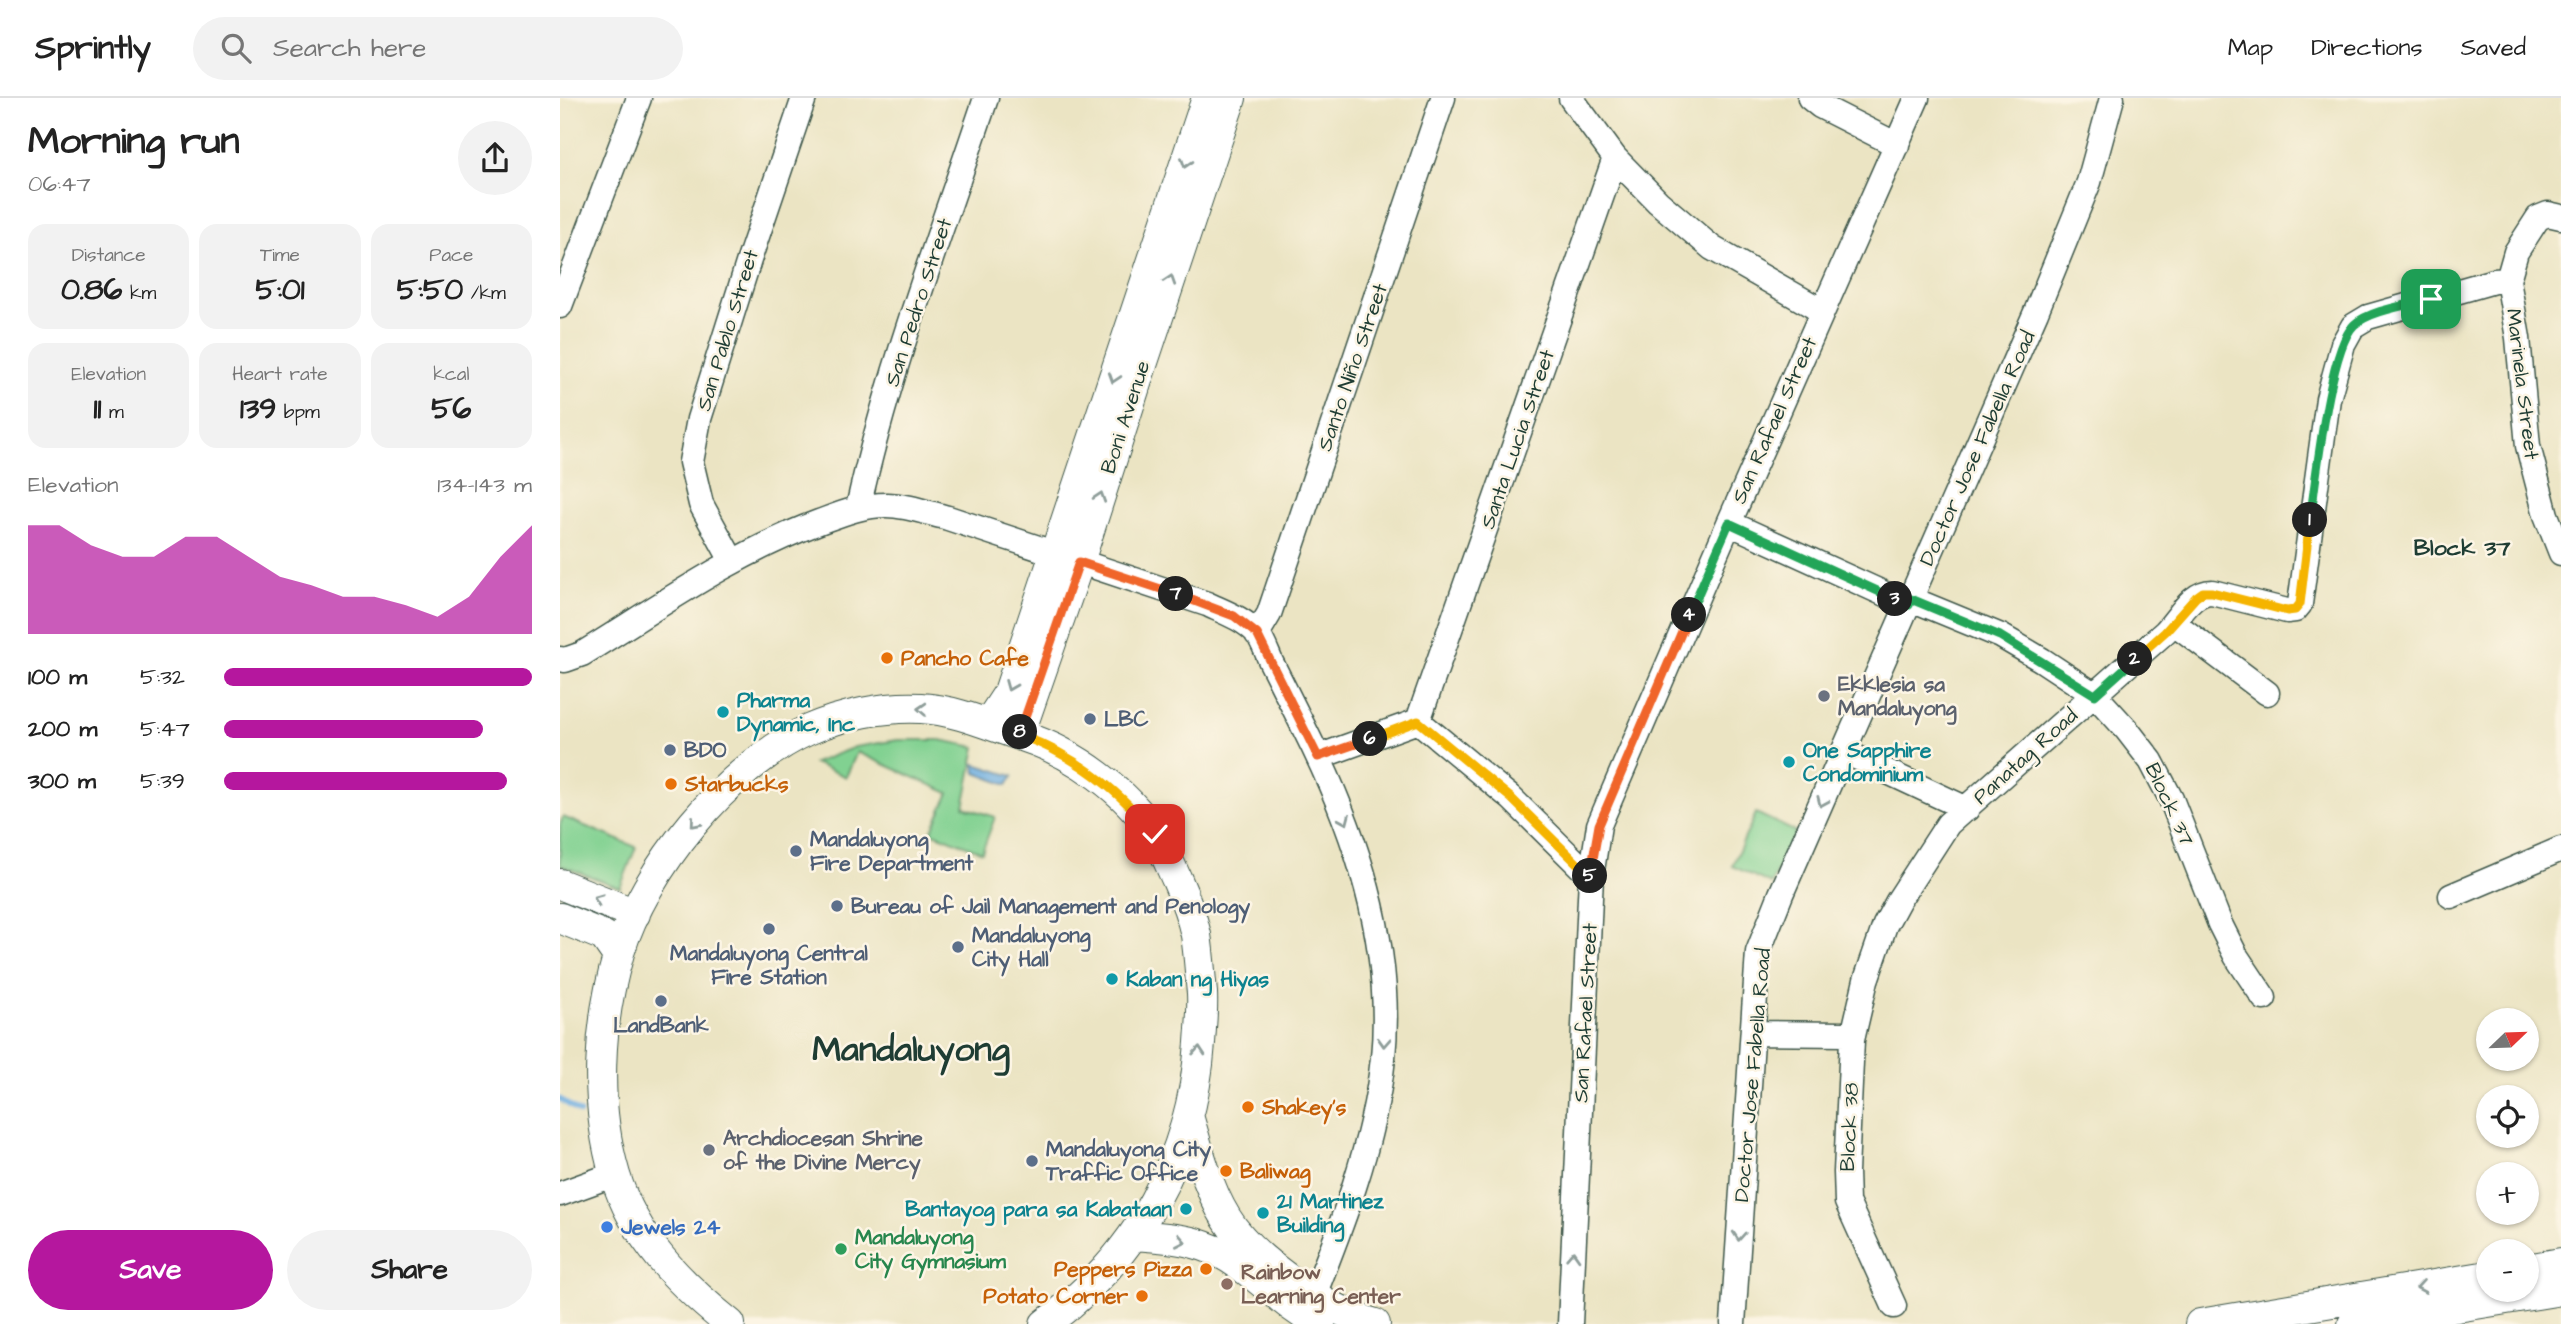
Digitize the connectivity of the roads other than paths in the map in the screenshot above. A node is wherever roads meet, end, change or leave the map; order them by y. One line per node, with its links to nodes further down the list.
1 (639, 98): 15 (street)
2 (804, 98): 21 (street, San Pablo Street)
3 (986, 98): 17 (street, San Pedro Street)
4 (1208, 98): 20 (main road, Boni Avenue, one-way to 20)
5 (1231, 98): 20 (main road, Boni Avenue, one-way to 5)
6 (1443, 98): 24 (street, Santo Niño Street)
7 (1571, 98): 12 (street)
8 (1810, 98): 11 (street)
9 (1917, 98): 11 (street, San Rafael Street)
10 (2112, 98): 22 (street, Doctor Jose Fabella Road)
11 (1897, 145): 16 (street, San Rafael Street)
12 (1615, 158): 16 (street); 28 (street, Santa Lucia Street)
13 (2550, 218): 14 (street, Marinela Street)
14 (2508, 281): 19 (street, Marinela Street); 23 (street, Panatag Road)
15 (560, 306)
16 (1822, 311): 18 (street, San Rafael Street)
17 (858, 508): 20 (street); 21 (street)
18 (1729, 523): 22 (street, Block 37); 35 (street, San Rafael Street)
19 (2561, 553)
20 (1067, 557): 24 (street); 29 (main road, Boni Avenue, one-way to 29); 30 (main road, Boni Avenue)
21 (732, 561): 25 (street)
22 (1910, 602): 27 (street, Block 37); 31 (street, Doctor Jose Fabella Road)
23 (2174, 623): 26 (street); 27 (street, Panatag Road)
24 (1257, 634): 32 (street)
25 (560, 659)
26 (2267, 693)
27 (2095, 695): 33 (street, Panatag Road); 41 (street, Block 37)
28 (1418, 721): 32 (street); 35 (street)
29 (988, 724): 30 (main road); 38 (main road, one-way to 38)
30 (1019, 735): 44 (main road, one-way to 30)
31 (1845, 752): 33 (street); 42 (street, Doctor Jose Fabella Road, one-way to 42)
32 (1318, 757): 53 (street, one-way to 53)
33 (1967, 808): 43 (street, Panatag Road)
34 (2561, 849): 37 (street)
35 (1591, 877): 57 (street, San Rafael Street, one-way to 35)
36 (560, 884): 38 (main road, one-way to 36)
37 (2451, 896)
38 (635, 914): 40 (main road)
39 (560, 918): 40 (main road)
40 (618, 956): 45 (main road)
41 (2264, 998)
42 (1752, 1033): 43 (street); 58 (street, Doctor Jose Fabella Road, one-way to 58)
43 (1852, 1040): 52 (street, Block 38)
44 (1189, 1119): 47 (main road); 53 (main road)
45 (615, 1174): 46 (street); 54 (main road)
46 (560, 1194)
47 (1134, 1235): 53 (main road, one-way to 53); 55 (main road)
48 (2561, 1263): 49 (main road)
49 (2539, 1267)
50 (2476, 1278): 59 (main road, one-way to 59)
51 (2561, 1290): 60 (main road)
52 (1894, 1306)
53 (1310, 1315): 56 (main road)
54 (730, 1324)
55 (1045, 1324)
56 (1375, 1324)
57 (1570, 1324)
58 (1733, 1324)
59 (2200, 1324)
60 (2353, 1324)

